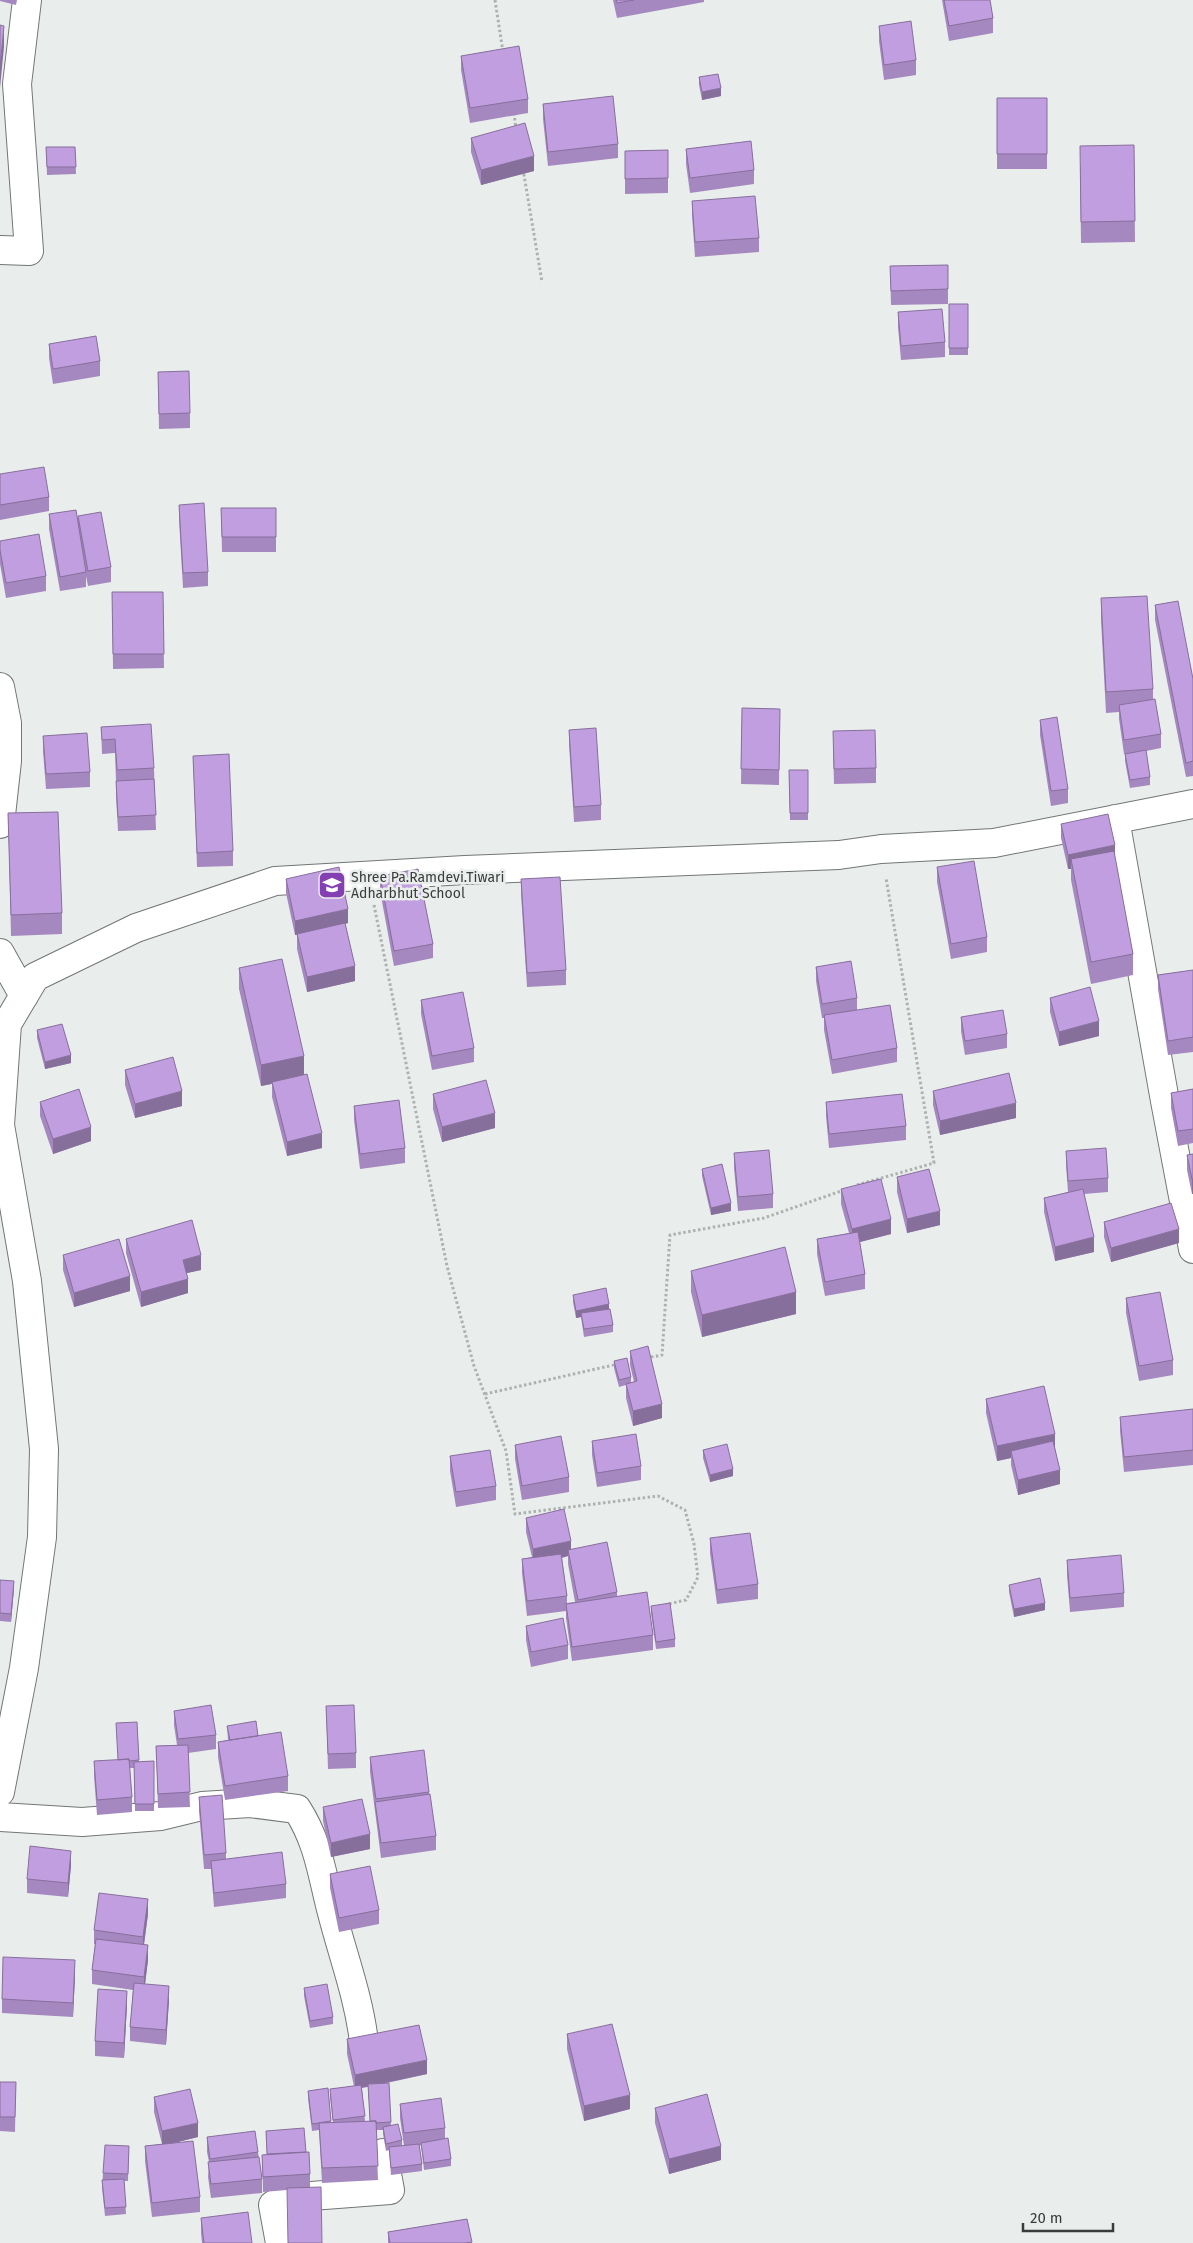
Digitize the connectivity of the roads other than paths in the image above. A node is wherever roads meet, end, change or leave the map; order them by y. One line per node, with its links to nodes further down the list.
1 (26, 0): 2 (street)
2 (0, 250)
3 (0, 687): 6 (street)
4 (1193, 804): 5 (street)
5 (1116, 819): 8 (street); 9 (street)
6 (0, 824)
7 (0, 953): 8 (street)
8 (24, 996): 10 (street)
9 (1193, 1248)
10 (0, 1792)
11 (0, 1817): 12 (street)
12 (364, 2042)
13 (383, 2152): 14 (street)
14 (280, 2243)

